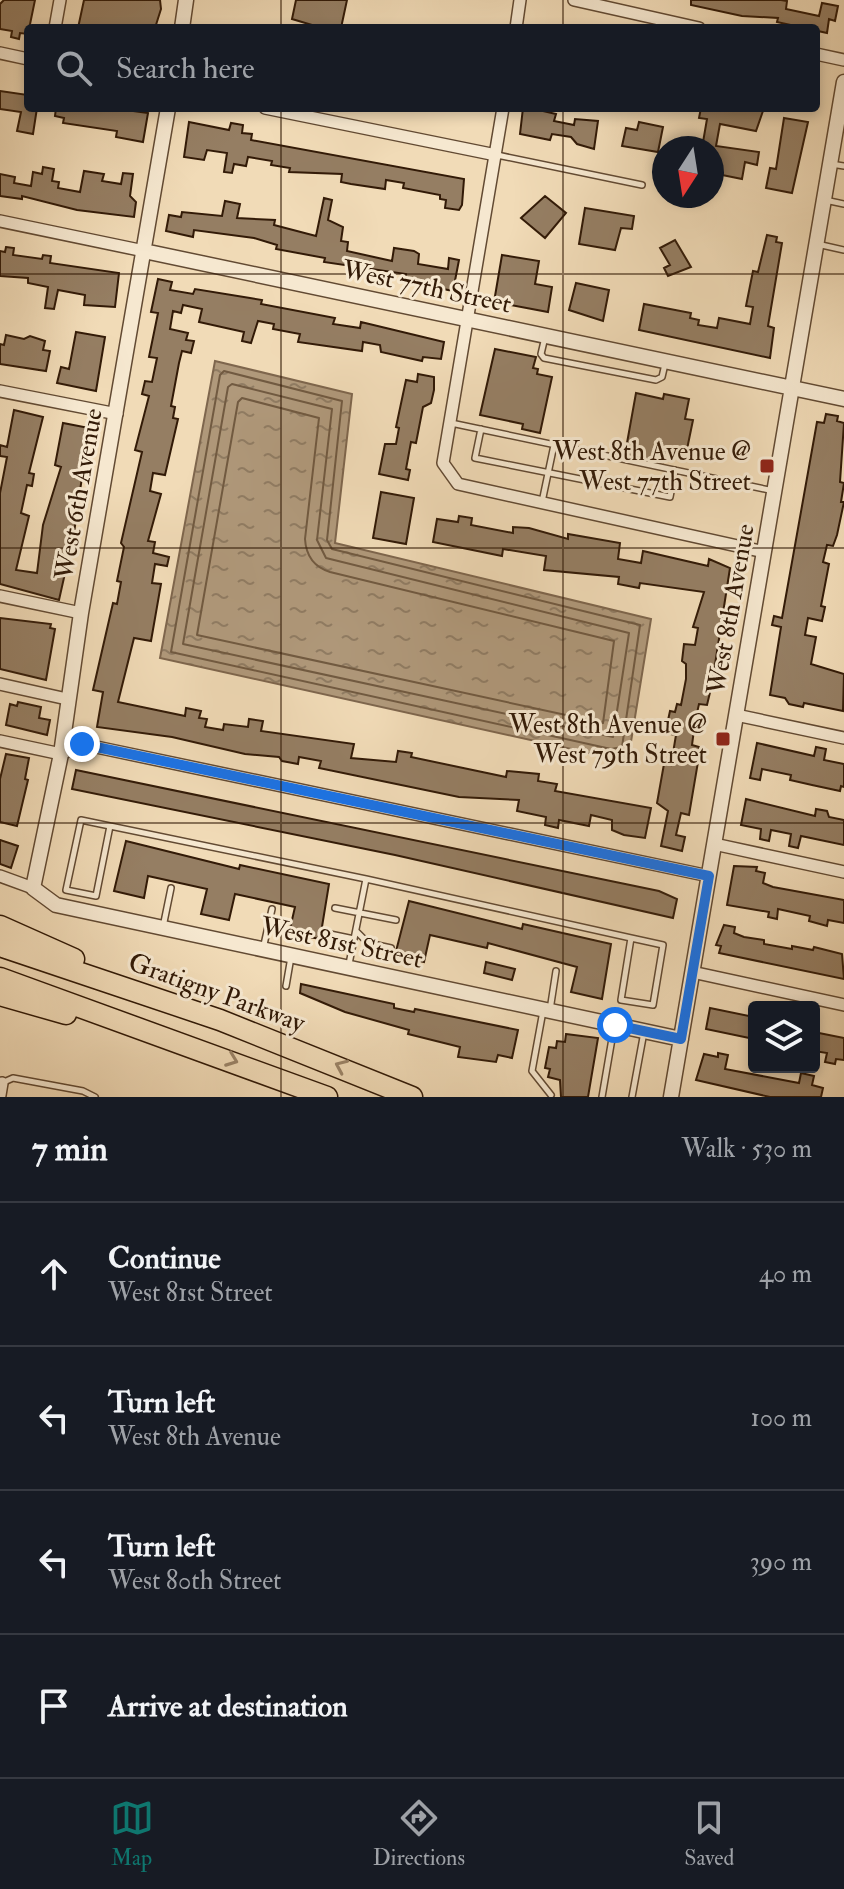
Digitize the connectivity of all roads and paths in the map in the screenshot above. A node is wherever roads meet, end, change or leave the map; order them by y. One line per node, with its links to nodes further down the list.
1 (60, 0): 5 (street)
2 (186, 0): 6 (street)
3 (520, 0): 7 (street)
4 (574, 0): 8 (street)
5 (56, 24)
6 (183, 24)
7 (517, 24)
8 (681, 24)
9 (0, 53): 11 (street)
10 (820, 55): 12 (street)
11 (24, 58)
12 (844, 60)
13 (844, 82): 18 (street, West 8th Avenue)
14 (167, 112): 25 (street, West 6th Avenue)
15 (285, 112): 17 (street)
16 (502, 112): 17 (street)
17 (496, 155): 19 (lane); 26 (street)
18 (837, 165): 20 (street, West 8th Avenue)
19 (642, 185)
20 (824, 200): 21 (lane); 23 (street, West 8th Avenue)
21 (844, 204)
22 (0, 221): 25 (street, West 77th Street)
23 (816, 244): 24 (lane); 29 (street, West 8th Avenue)
24 (844, 250)
25 (144, 251): 26 (street, West 77th Street); 32 (street, West 6th Avenue)
26 (467, 320): 27 (street, West 77th Street); 33 (street)
27 (545, 336): 28 (street, West 77th Street); 28 (lane)
28 (666, 361): 29 (street, West 77th Street)
29 (791, 389): 31 (street, West 77th Street); 38 (street, West 8th Avenue)
30 (0, 391): 32 (street)
31 (844, 399)
32 (117, 414): 42 (street, West 6th Avenue)
33 (450, 423): 34 (lane); 39 (street)
34 (481, 429): 35 (lane); 37 (lane)
35 (554, 445): 36 (lane); 37 (lane)
36 (675, 470): 37 (lane); 38 (lane)
37 (548, 473): 39 (lane)
38 (774, 491): 40 (street, West 8th Avenue)
39 (542, 503): 40 (street)
40 (764, 552): 45 (street, West 8th Avenue)
41 (0, 596): 42 (street)
42 (81, 613): 44 (street, West 6th Avenue)
43 (0, 684): 44 (street)
44 (67, 699): 48 (street, West 6th Avenue)
45 (736, 715): 46 (street); 50 (street, West 8th Avenue)
46 (844, 738)
47 (0, 741): 48 (street)
48 (61, 754): 53 (street); 55 (street, West 6th Avenue)
49 (110, 826): 49 (lane); 54 (lane)
50 (714, 844): 51 (street); 53 (street, West 8th Avenue)
51 (844, 872)
52 (0, 876): 55 (street, West 81st Street)
53 (709, 876): 73 (street, West 8th Avenue)
54 (366, 879): 59 (lane); 65 (lane)
55 (33, 888): 62 (street, West 81st Street)
56 (171, 888): 62 (lane)
57 (335, 908): 59 (lane)
58 (272, 909): 69 (lane)
59 (359, 913): 60 (lane); 63 (lane)
60 (396, 920)
61 (0, 926): 75 (highway)
62 (163, 928): 69 (street, West 81st Street)
63 (356, 930): 66 (lane); 68 (lane)
64 (330, 934): 66 (lane)
65 (631, 938): 65 (lane)
66 (354, 939): 71 (lane)
67 (0, 946): 75 (highway, Gratigny Parkway)
68 (391, 948)
69 (263, 950): 70 (street, West 81st Street)
70 (291, 956): 71 (street, West 81st Street); 76 (lane)
71 (348, 968): 79 (street, West 81st Street)
72 (556, 971): 79 (lane)
73 (692, 972): 78 (street); 82 (street, West 8th Avenue)
74 (0, 978): 83 (highway)
75 (116, 983): 89 (highway, Gratigny Parkway, one-way to 75)
76 (286, 986)
77 (0, 995): 83 (highway)
78 (844, 1005)
79 (546, 1010): 80 (street, West 81st Street); 85 (lane)
80 (615, 1025): 81 (street, West 81st Street); 90 (lane)
81 (644, 1031): 82 (street, West 81st Street); 91 (lane)
82 (681, 1039): 86 (street, West 8th Avenue)
83 (202, 1049): 88 (highway, one-way to 88)
84 (1, 1089): 87 (lane)
85 (551, 1095)
86 (674, 1096)
87 (95, 1097)
88 (327, 1097)
89 (412, 1097)
90 (602, 1097)
91 (632, 1097)

